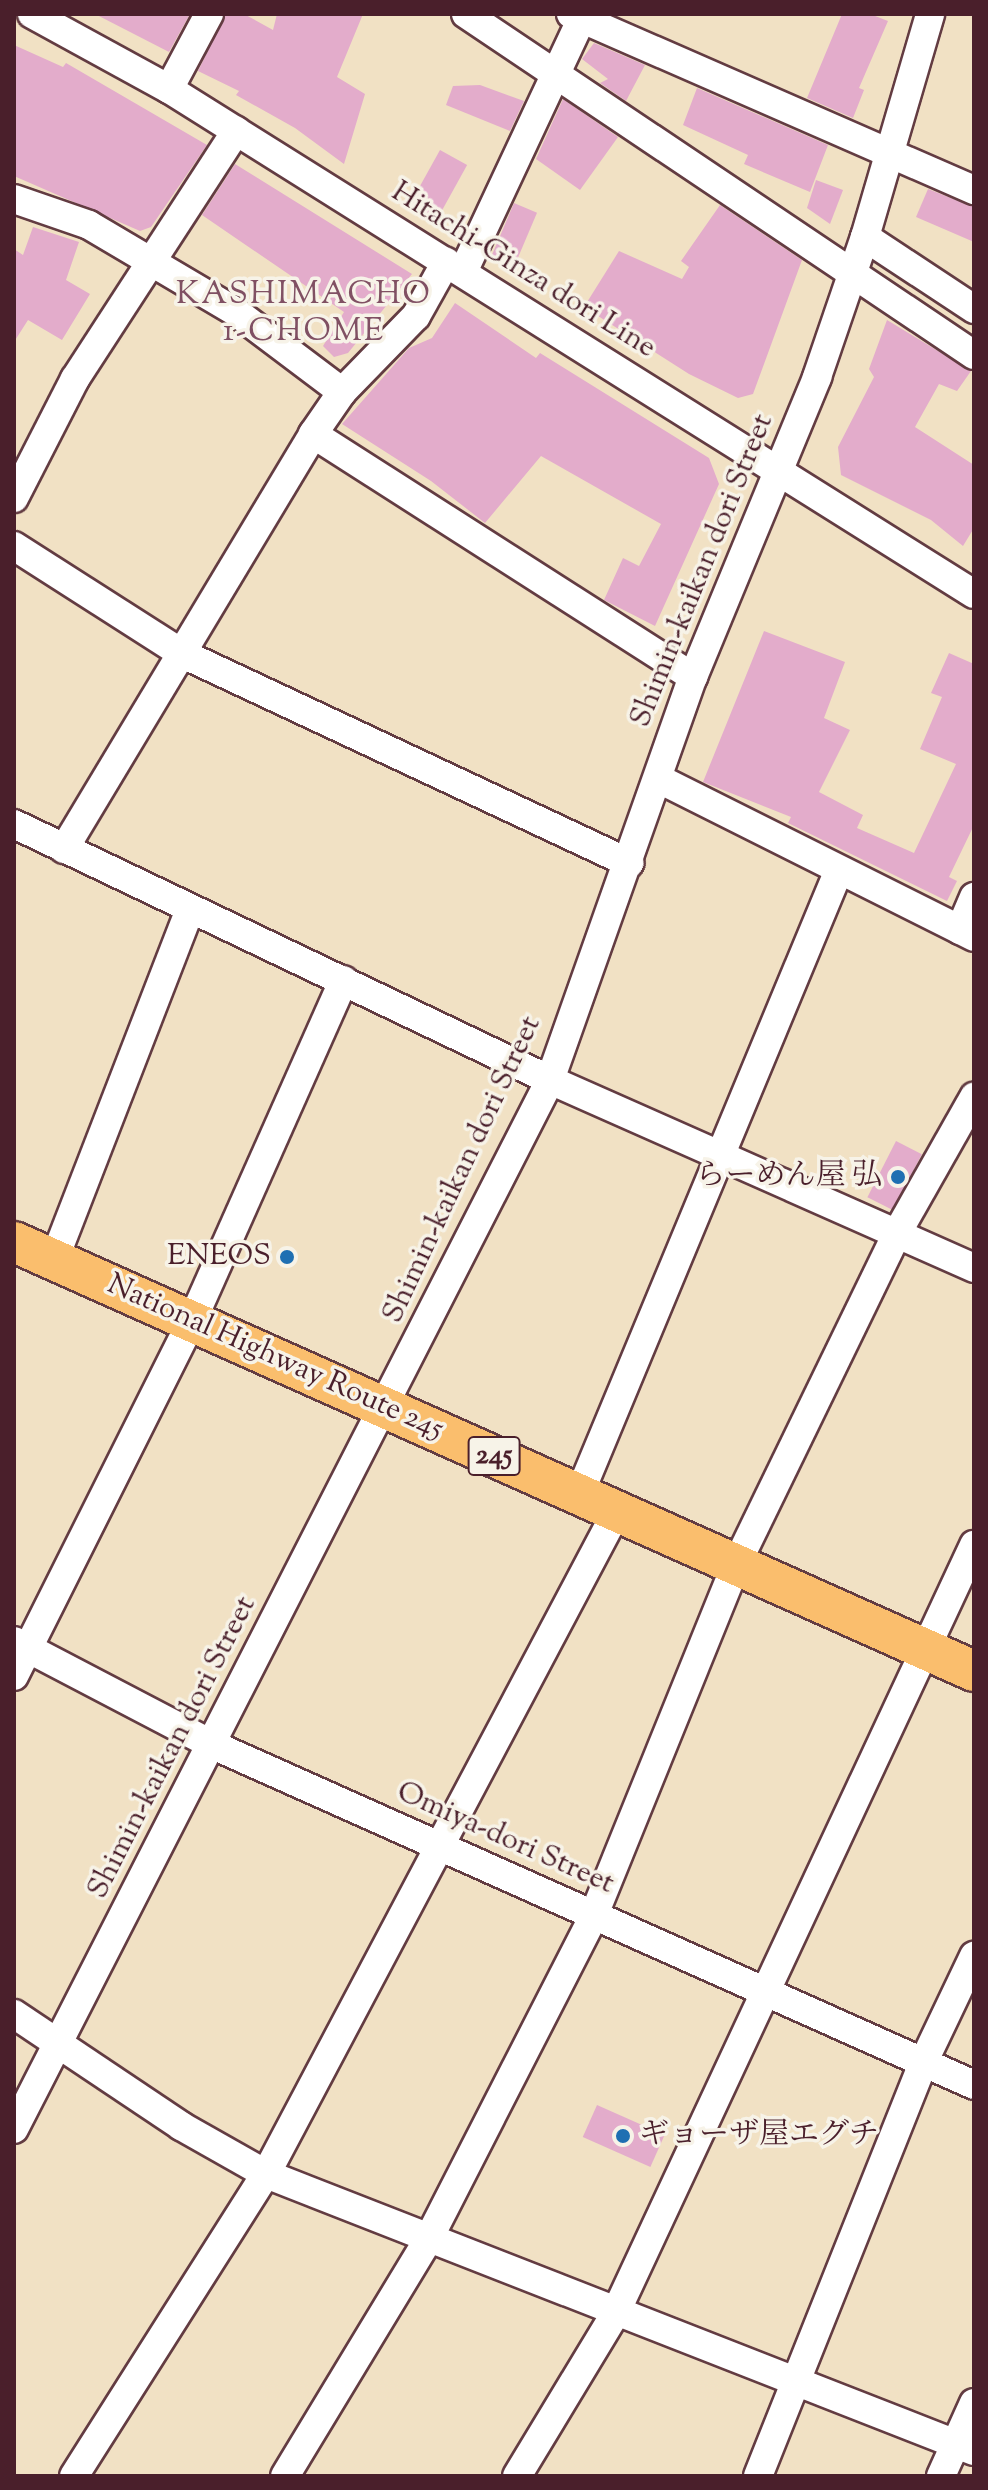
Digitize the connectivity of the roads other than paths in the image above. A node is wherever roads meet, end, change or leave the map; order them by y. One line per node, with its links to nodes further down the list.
1 (32, 14): 7 (street, Hitachi-Ginza dori Line)
2 (209, 14): 7 (street)
3 (466, 14): 6 (street)
4 (930, 14): 9 (street, Shimin-kaikan dori Street)
5 (580, 16): 6 (street); 9 (street)
6 (552, 73): 14 (street); 15 (street)
7 (169, 89): 8 (street, Hitachi-Ginza dori Line)
8 (236, 131): 13 (street); 14 (street, Hitachi-Ginza dori Line)
9 (890, 151): 10 (street); 12 (street, Shimin-kaikan dori Street)
10 (974, 190)
11 (14, 199): 13 (street)
12 (865, 237): 15 (street, Shimin-kaikan dori Street); 16 (street)
13 (151, 257): 18 (street); 21 (street)
14 (455, 267): 18 (street); 20 (street, Hitachi-Ginza dori Line)
15 (853, 275): 17 (street); 20 (street, Shimin-kaikan dori Street)
16 (974, 309)
17 (974, 355)
18 (342, 392): 19 (street)
19 (313, 434): 24 (street); 25 (street)
20 (778, 473): 23 (street, Hitachi-Ginza dori Line); 25 (street, Shimin-kaikan dori Street)
21 (14, 498)
22 (14, 546): 24 (street)
23 (974, 594)
24 (183, 654): 28 (street); 29 (street)
25 (693, 677): 26 (street, Shimin-kaikan dori Street)
26 (659, 779): 29 (street, Shimin-kaikan dori Street); 30 (street)
27 (14, 824): 28 (street)
28 (64, 849): 32 (street)
29 (629, 863): 35 (street, Shimin-kaikan dori Street)
30 (839, 870): 33 (street); 37 (street)
31 (974, 897): 33 (street)
32 (190, 909): 34 (street); 40 (street)
33 (967, 934)
34 (344, 980): 35 (street); 42 (street)
35 (550, 1080): 37 (street); 43 (street, Shimin-kaikan dori Street)
36 (974, 1097): 38 (street)
37 (723, 1158): 38 (street); 44 (street)
38 (896, 1235): 41 (street); 47 (street)
39 (14, 1242): 40 (highway, National Highway Route 245 / 245)
40 (54, 1260): 42 (highway, National Highway Route 245 / 245)
41 (974, 1268)
42 (192, 1321): 43 (highway, National Highway Route 245 / 245); 48 (street)
43 (386, 1408): 44 (highway, National Highway Route 245 / 245); 52 (street, Shimin-kaikan dori Street)
44 (579, 1495): 45 (highway, National Highway Route 245 / 245)
45 (617, 1511): 47 (highway, National Highway Route 245 / 245); 53 (street)
46 (974, 1545): 49 (street)
47 (737, 1563): 49 (highway, National Highway Route 245 / 245); 54 (street)
48 (21, 1645): 51 (street); 52 (street, Omiya-dori Street)
49 (925, 1649): 50 (highway, National Highway Route 245 / 245); 56 (street)
50 (974, 1671)
51 (14, 1676)
52 (213, 1745): 53 (street, Omiya-dori Street); 58 (street, Shimin-kaikan dori Street)
53 (439, 1846): 54 (street, Omiya-dori Street); 62 (street)
54 (593, 1917): 56 (street, Omiya-dori Street); 63 (street)
55 (974, 1956): 59 (street)
56 (768, 1995): 59 (street, Omiya-dori Street); 64 (street)
57 (14, 2014): 58 (street)
58 (56, 2047): 61 (street, Shimin-kaikan dori Street); 62 (street)
59 (923, 2063): 60 (street, Omiya-dori Street); 65 (street)
60 (974, 2085)
61 (14, 2129)
62 (266, 2174): 63 (street); 68 (street)
63 (429, 2238): 64 (street); 69 (street)
64 (615, 2314): 65 (street); 70 (street)
65 (796, 2383): 67 (street); 71 (street)
66 (974, 2403): 67 (street)
67 (964, 2447): 72 (street)
68 (74, 2476)
69 (285, 2476)
70 (517, 2476)
71 (758, 2476)
72 (941, 2476)

